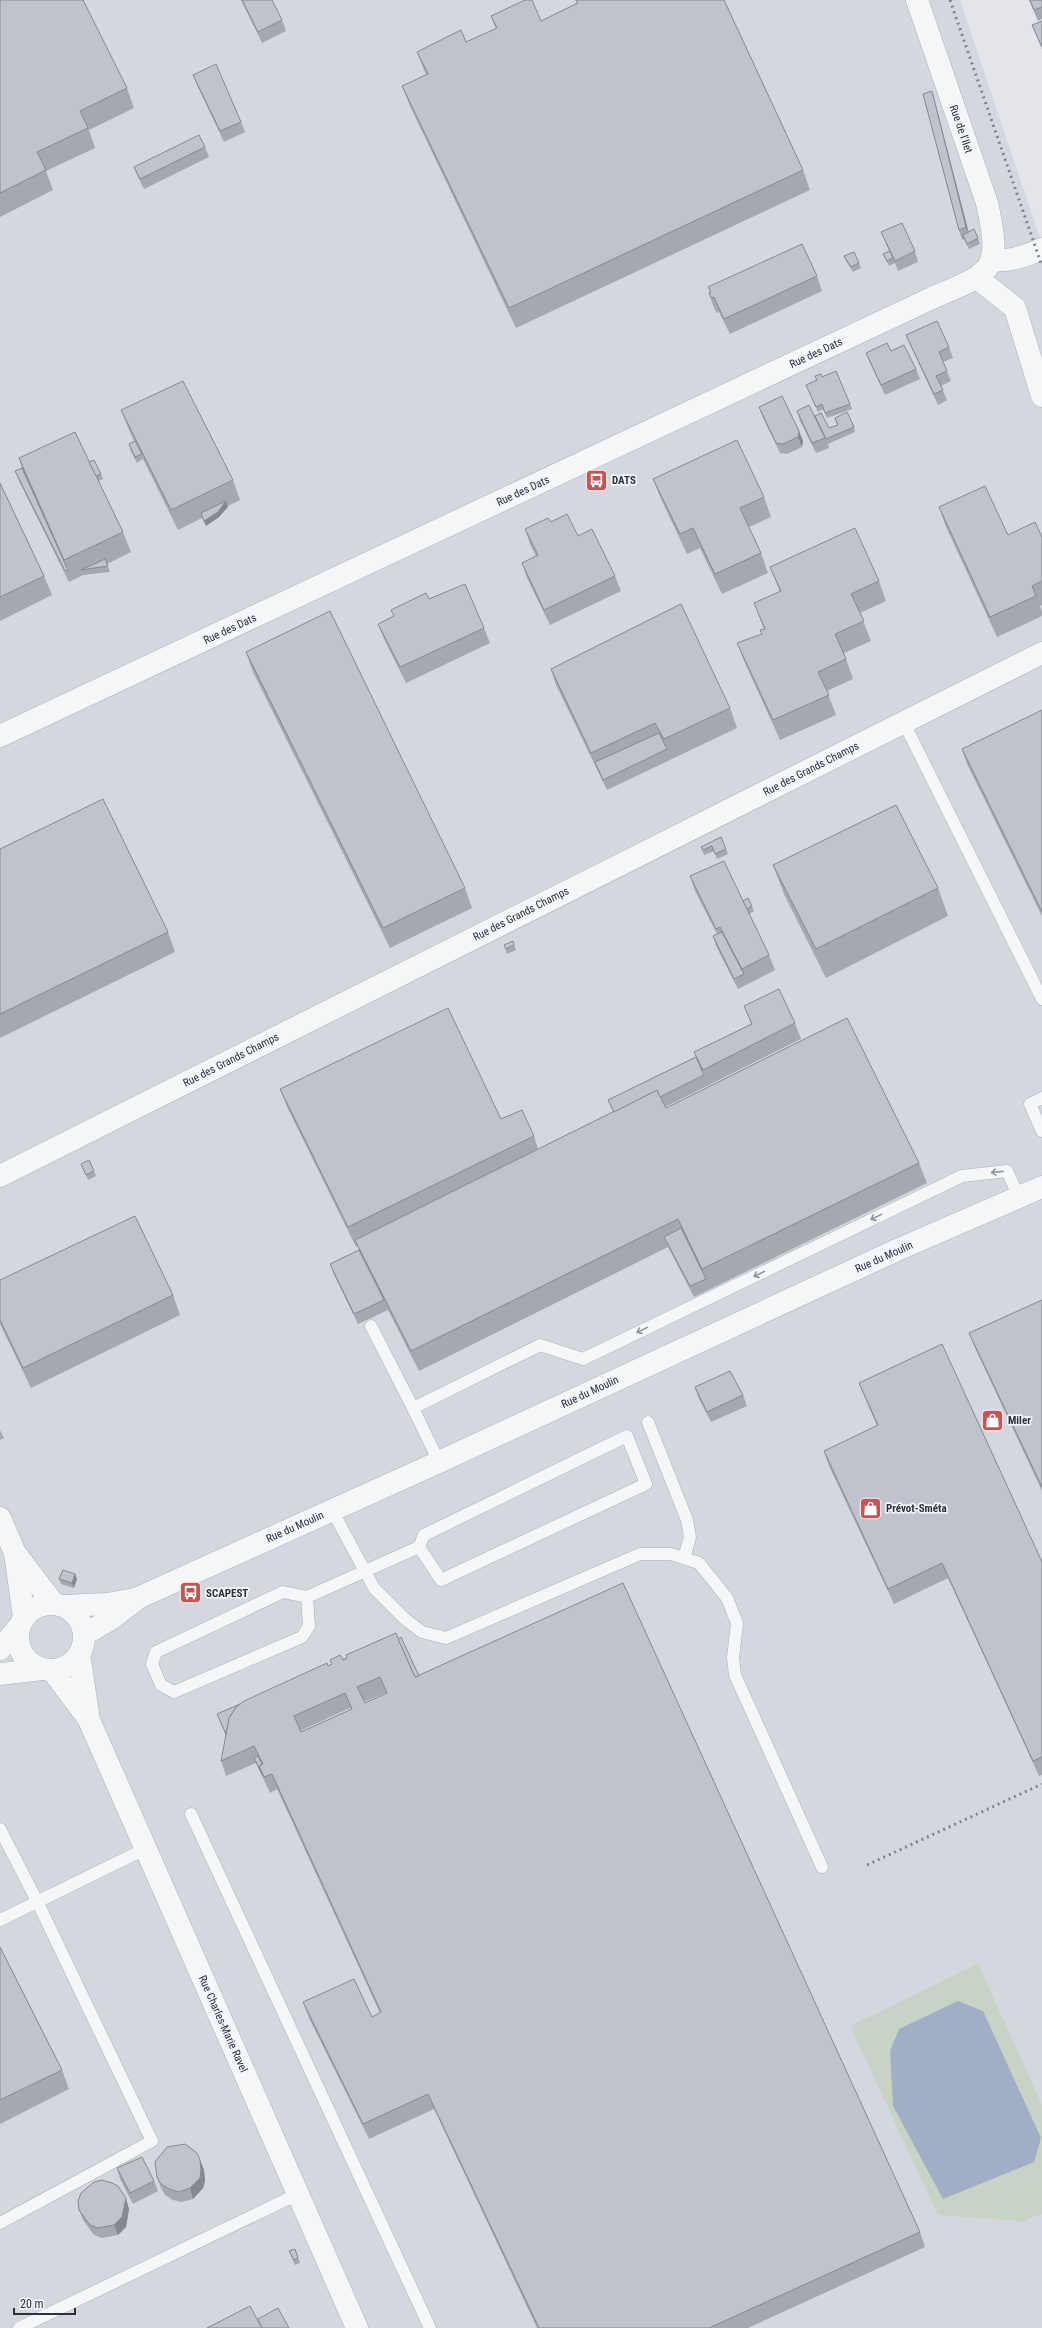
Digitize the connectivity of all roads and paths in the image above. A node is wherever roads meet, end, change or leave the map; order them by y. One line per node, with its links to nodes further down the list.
1 (917, 0): 3 (street, Rue de l'Ilet)
2 (1042, 249): 3 (street)
3 (991, 261): 4 (street, Rue des Dats)
4 (977, 278): 5 (street); 8 (street, Rue des Dats)
5 (1042, 396)
6 (1042, 653): 7 (street, Rue des Grands Champs)
7 (904, 723): 9 (lane); 12 (street, Rue des Grands Champs)
8 (0, 736)
9 (1042, 999)
10 (1042, 1098): 11 (lane)
11 (1042, 1131)
12 (0, 1176)
13 (1042, 1187): 14 (street, Rue du Moulin)
14 (1020, 1196): 16 (lane, one-way to 16); 18 (street, Rue du Moulin)
15 (371, 1326): 16 (lane)
16 (413, 1408): 18 (lane)
17 (648, 1422): 23 (lane)
18 (439, 1462): 19 (street, Rue du Moulin)
19 (332, 1510): 24 (lane); 26 (street, Rue du Moulin)
20 (0, 1518): 22 (street)
21 (419, 1547): 21 (lane); 24 (lane)
22 (15, 1553): 27 (street); 28 (street)
23 (684, 1558): 24 (lane); 37 (lane)
24 (364, 1571): 25 (lane)
25 (307, 1597): 25 (lane)
26 (138, 1598): 27 (street, Rue du Moulin); 29 (street, Rue du Moulin)
27 (58, 1605): 28 (street); 29 (street)
28 (22, 1622): 30 (street); 31 (street)
29 (82, 1644): 31 (street); 33 (street, Rue Charles-Marie Ravel)
30 (0, 1648)
31 (47, 1669): 32 (street); 33 (street, Rue Charles-Marie Ravel)
32 (0, 1674)
33 (89, 1720): 36 (street, Rue Charles-Marie Ravel)
34 (190, 1814): 44 (lane)
35 (0, 1828): 38 (lane)
36 (145, 1849): 38 (lane); 40 (street, Rue Charles-Marie Ravel)
37 (822, 1867)
38 (37, 1901): 39 (lane); 41 (lane)
39 (0, 1920)
40 (298, 2194): 42 (lane); 43 (street, Rue Charles-Marie Ravel)
41 (0, 2223)
42 (19, 2328)
43 (357, 2328)
44 (430, 2328)

